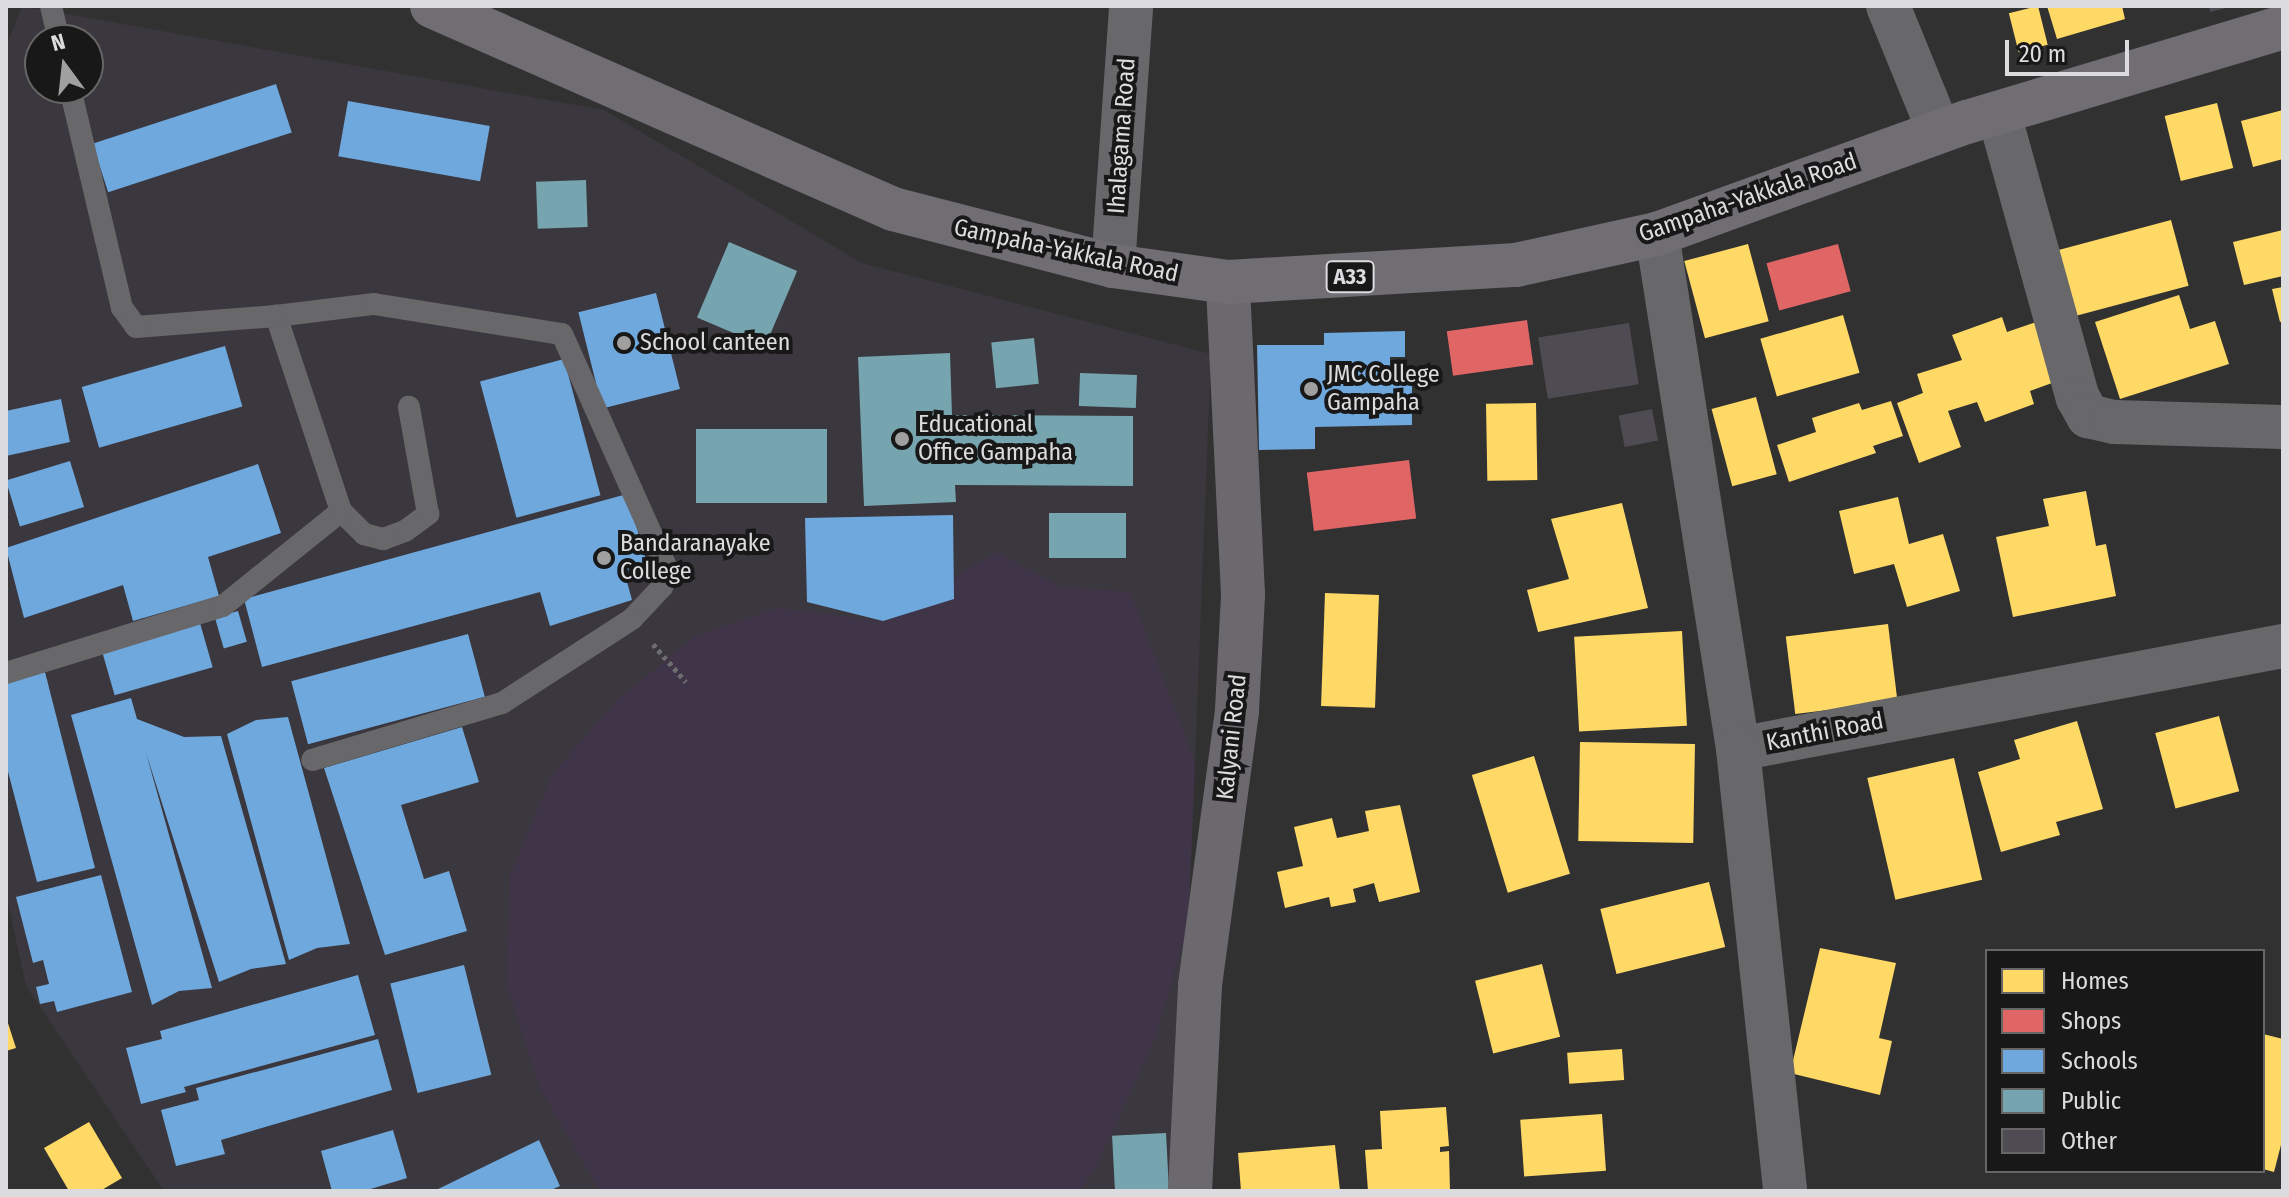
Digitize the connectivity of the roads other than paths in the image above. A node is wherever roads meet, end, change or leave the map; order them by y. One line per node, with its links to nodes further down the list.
1 (432, 6): 9 (highway, Gampaha-Yakkala Road / A33)
2 (1131, 6): 9 (street, Ihalagama Road)
3 (1888, 6): 7 (street)
4 (2283, 27): 6 (highway, Gampaha-Yakkala Road / A33)
5 (74, 104): 11 (lane)
6 (1999, 114): 7 (highway, Gampaha-Yakkala Road / A33); 13 (street)
7 (1939, 131): 8 (highway, Gampaha-Yakkala Road / A33)
8 (1657, 234): 10 (highway, Gampaha-Yakkala Road / A33); 17 (street, Kanthi Road)
9 (1113, 266): 10 (highway, Gampaha-Yakkala Road / A33)
10 (1228, 282): 19 (street, Kalyani Road)
11 (276, 316): 14 (lane); 18 (lane)
12 (409, 407): 14 (lane)
13 (2283, 427)
14 (341, 511): 16 (lane)
15 (2282, 655): 17 (street, Kanthi Road)
16 (6, 673)
17 (1738, 749): 20 (street)
18 (312, 760)
19 (1190, 1191)
20 (1785, 1191)

